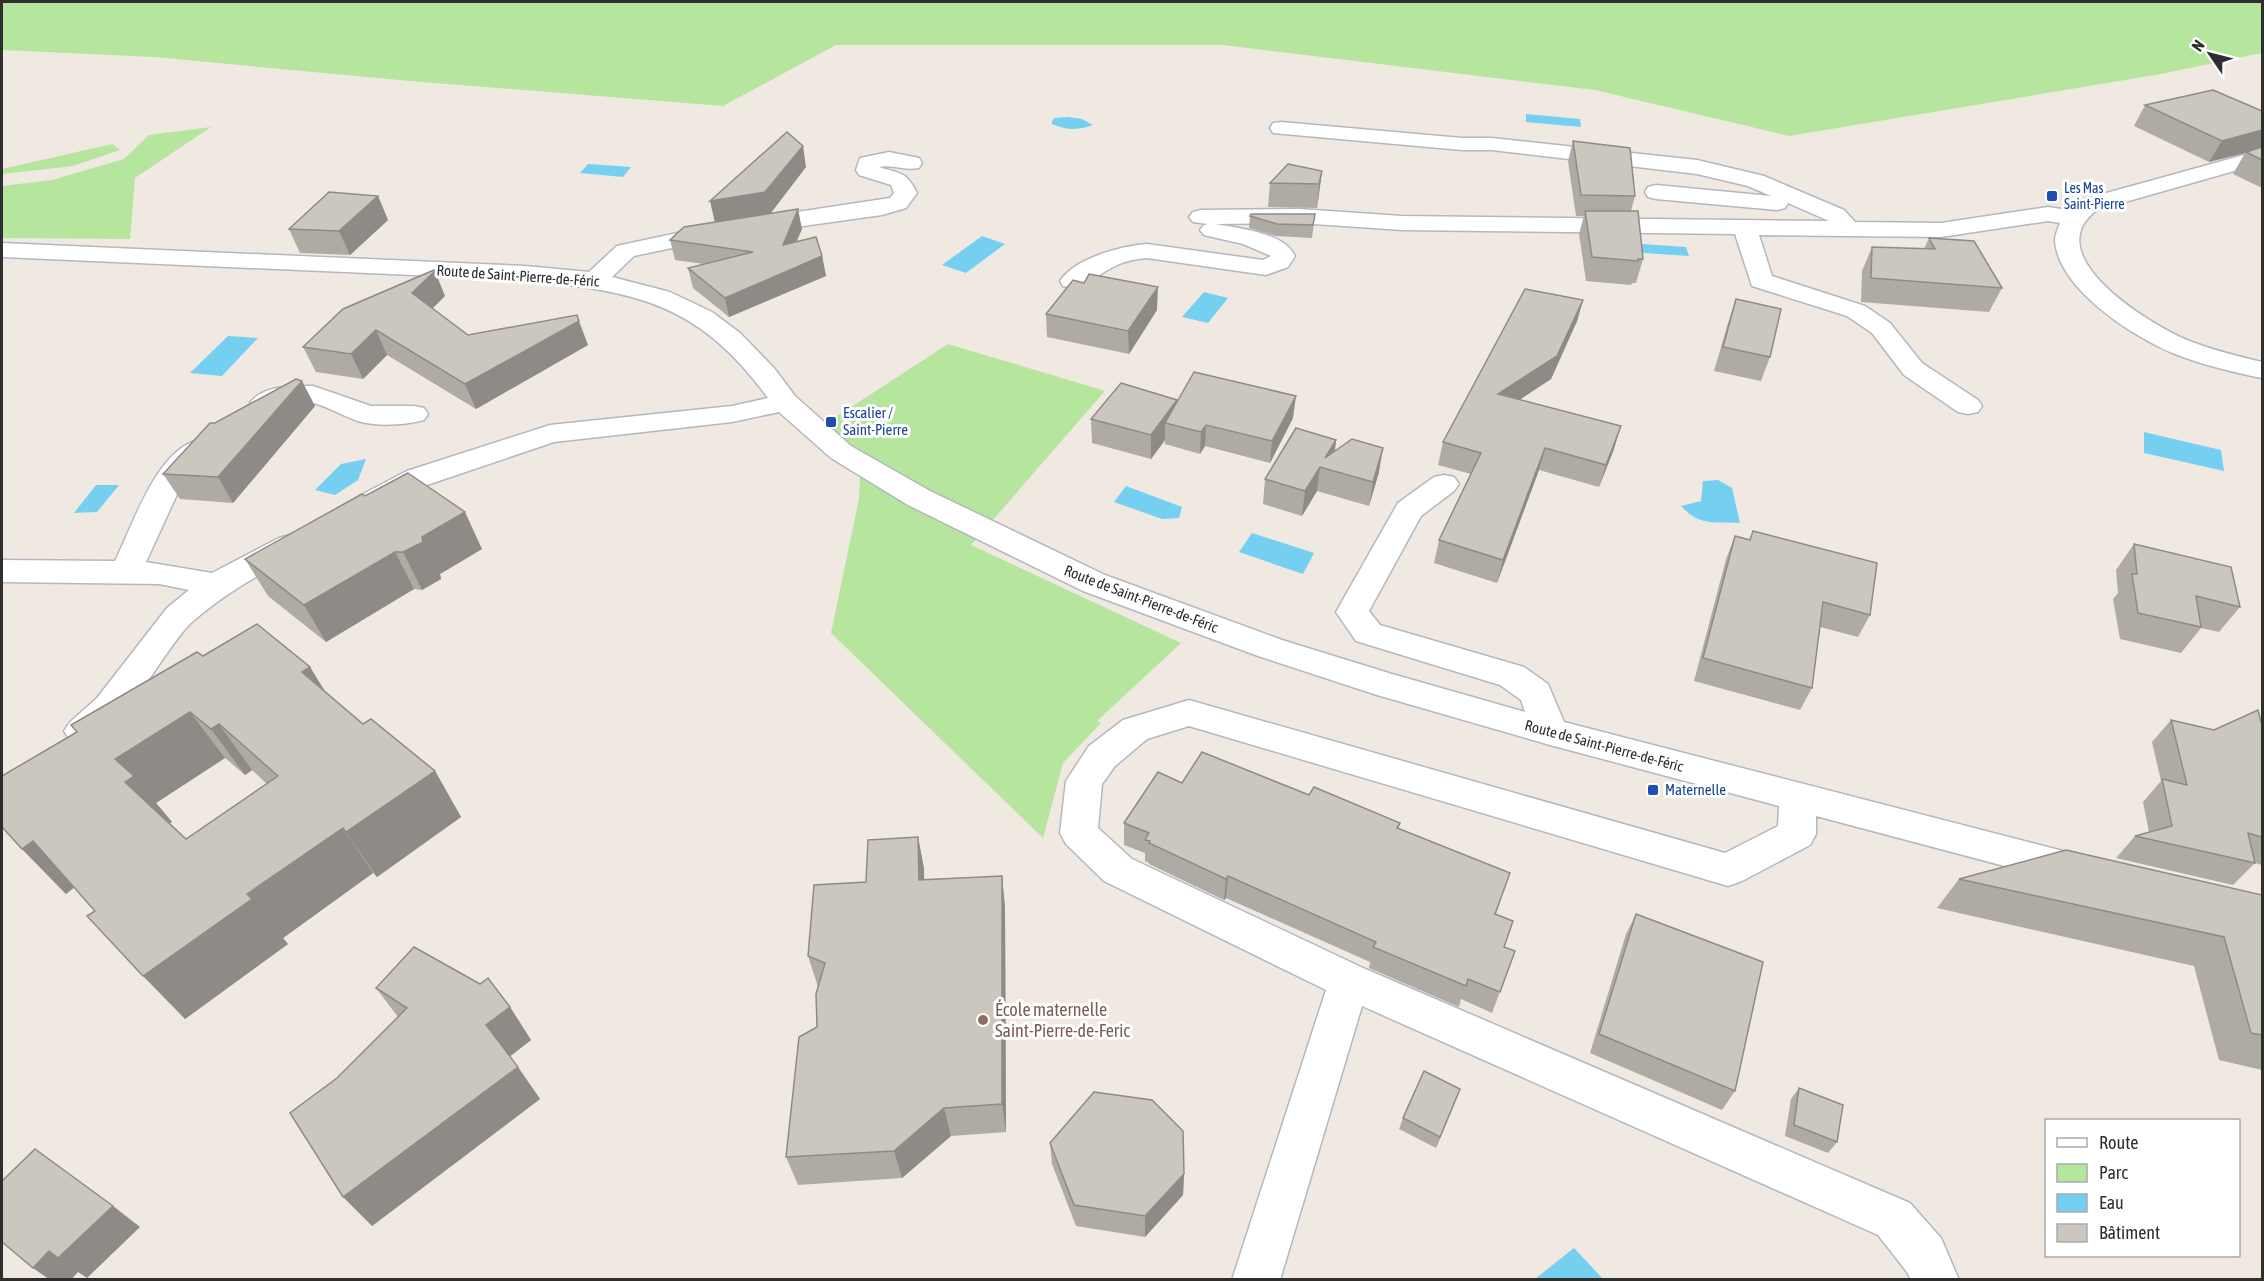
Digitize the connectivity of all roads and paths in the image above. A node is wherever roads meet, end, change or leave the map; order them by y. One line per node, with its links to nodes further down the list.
1 (1281, 128): 5 (street)
2 (2262, 156): 6 (street)
3 (911, 163): 10 (street)
4 (1656, 192): 5 (street)
5 (1818, 207): 8 (street)
6 (2073, 218): 8 (street); 12 (street)
7 (1745, 228): 8 (street); 11 (street); 14 (street)
8 (1849, 230)
9 (2, 250): 10 (street, Route de Saint-Pierre-de-Féric)
10 (595, 280): 13 (street, Route de Saint-Pierre-de-Féric)
11 (1071, 281)
12 (2262, 370)
13 (785, 402): 17 (street); 22 (street, Route de Saint-Pierre-de-Féric)
14 (1968, 406)
15 (414, 414): 20 (street)
16 (1444, 484): 22 (street)
17 (357, 510)
18 (316, 531): 21 (street)
19 (2, 571): 20 (street)
20 (126, 572): 21 (street)
21 (216, 585): 23 (street)
22 (1550, 732): 24 (street, Route de Saint-Pierre-de-Féric)
23 (55, 753)
24 (1797, 797): 25 (street, Route de Saint-Pierre-de-Féric); 26 (street)
25 (2106, 877)
26 (1349, 981): 27 (street); 28 (street)
27 (1256, 1280)
28 (1935, 1280)

